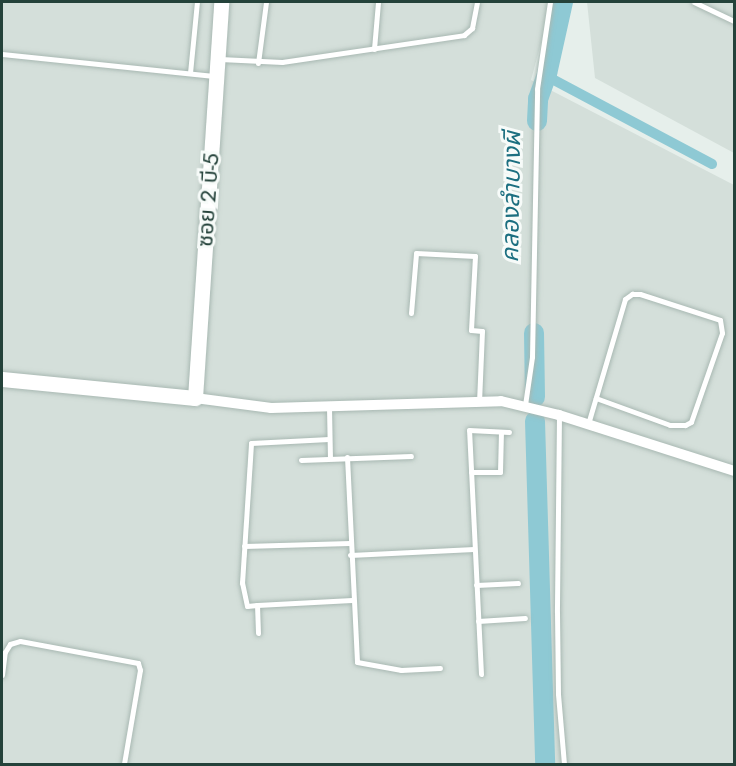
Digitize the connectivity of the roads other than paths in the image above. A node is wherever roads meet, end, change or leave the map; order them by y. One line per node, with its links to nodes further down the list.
1 (197, 2): 13 (lane)
2 (221, 2): 11 (street, ซอย 2 บี-5)
3 (266, 2): 12 (lane)
4 (378, 2): 9 (lane)
5 (477, 2): 9 (lane)
6 (550, 2): 20 (lane)
7 (694, 2): 8 (lane)
8 (735, 21)
9 (374, 49): 12 (lane)
10 (2, 54): 13 (lane)
11 (217, 59): 12 (lane); 14 (street, ซอย 2 บี-5)
12 (258, 63)
13 (190, 73): 14 (lane)
14 (216, 76): 17 (street, ซอย 2 บี-5)
15 (411, 313): 19 (lane)
16 (2, 379): 17 (street)
17 (195, 398): 21 (street)
18 (596, 398): 18 (lane); 23 (lane)
19 (479, 402): 20 (street); 21 (street)
20 (525, 405): 22 (street)
21 (329, 407): 26 (lane)
22 (559, 415): 23 (street); 48 (lane)
23 (588, 424): 31 (street)
24 (501, 432): 25 (lane); 32 (lane); 32 (lane)
25 (509, 432)
26 (329, 439): 29 (lane); 34 (lane)
27 (411, 456): 28 (lane)
28 (347, 457): 29 (lane); 33 (lane)
29 (330, 458): 30 (lane)
30 (301, 460)
31 (735, 471)
32 (471, 472): 35 (lane)
33 (350, 543): 34 (lane); 36 (lane)
34 (244, 546): 40 (lane)
35 (474, 549): 36 (lane); 38 (lane)
36 (350, 555): 39 (lane)
37 (518, 583): 38 (lane)
38 (476, 585): 42 (lane)
39 (352, 600): 40 (lane); 44 (lane)
40 (257, 605): 43 (lane)
41 (525, 618): 42 (lane)
42 (478, 621): 45 (lane)
43 (258, 633)
44 (440, 668)
45 (481, 674)
46 (2, 675): 47 (lane)
47 (124, 765)
48 (564, 765)

